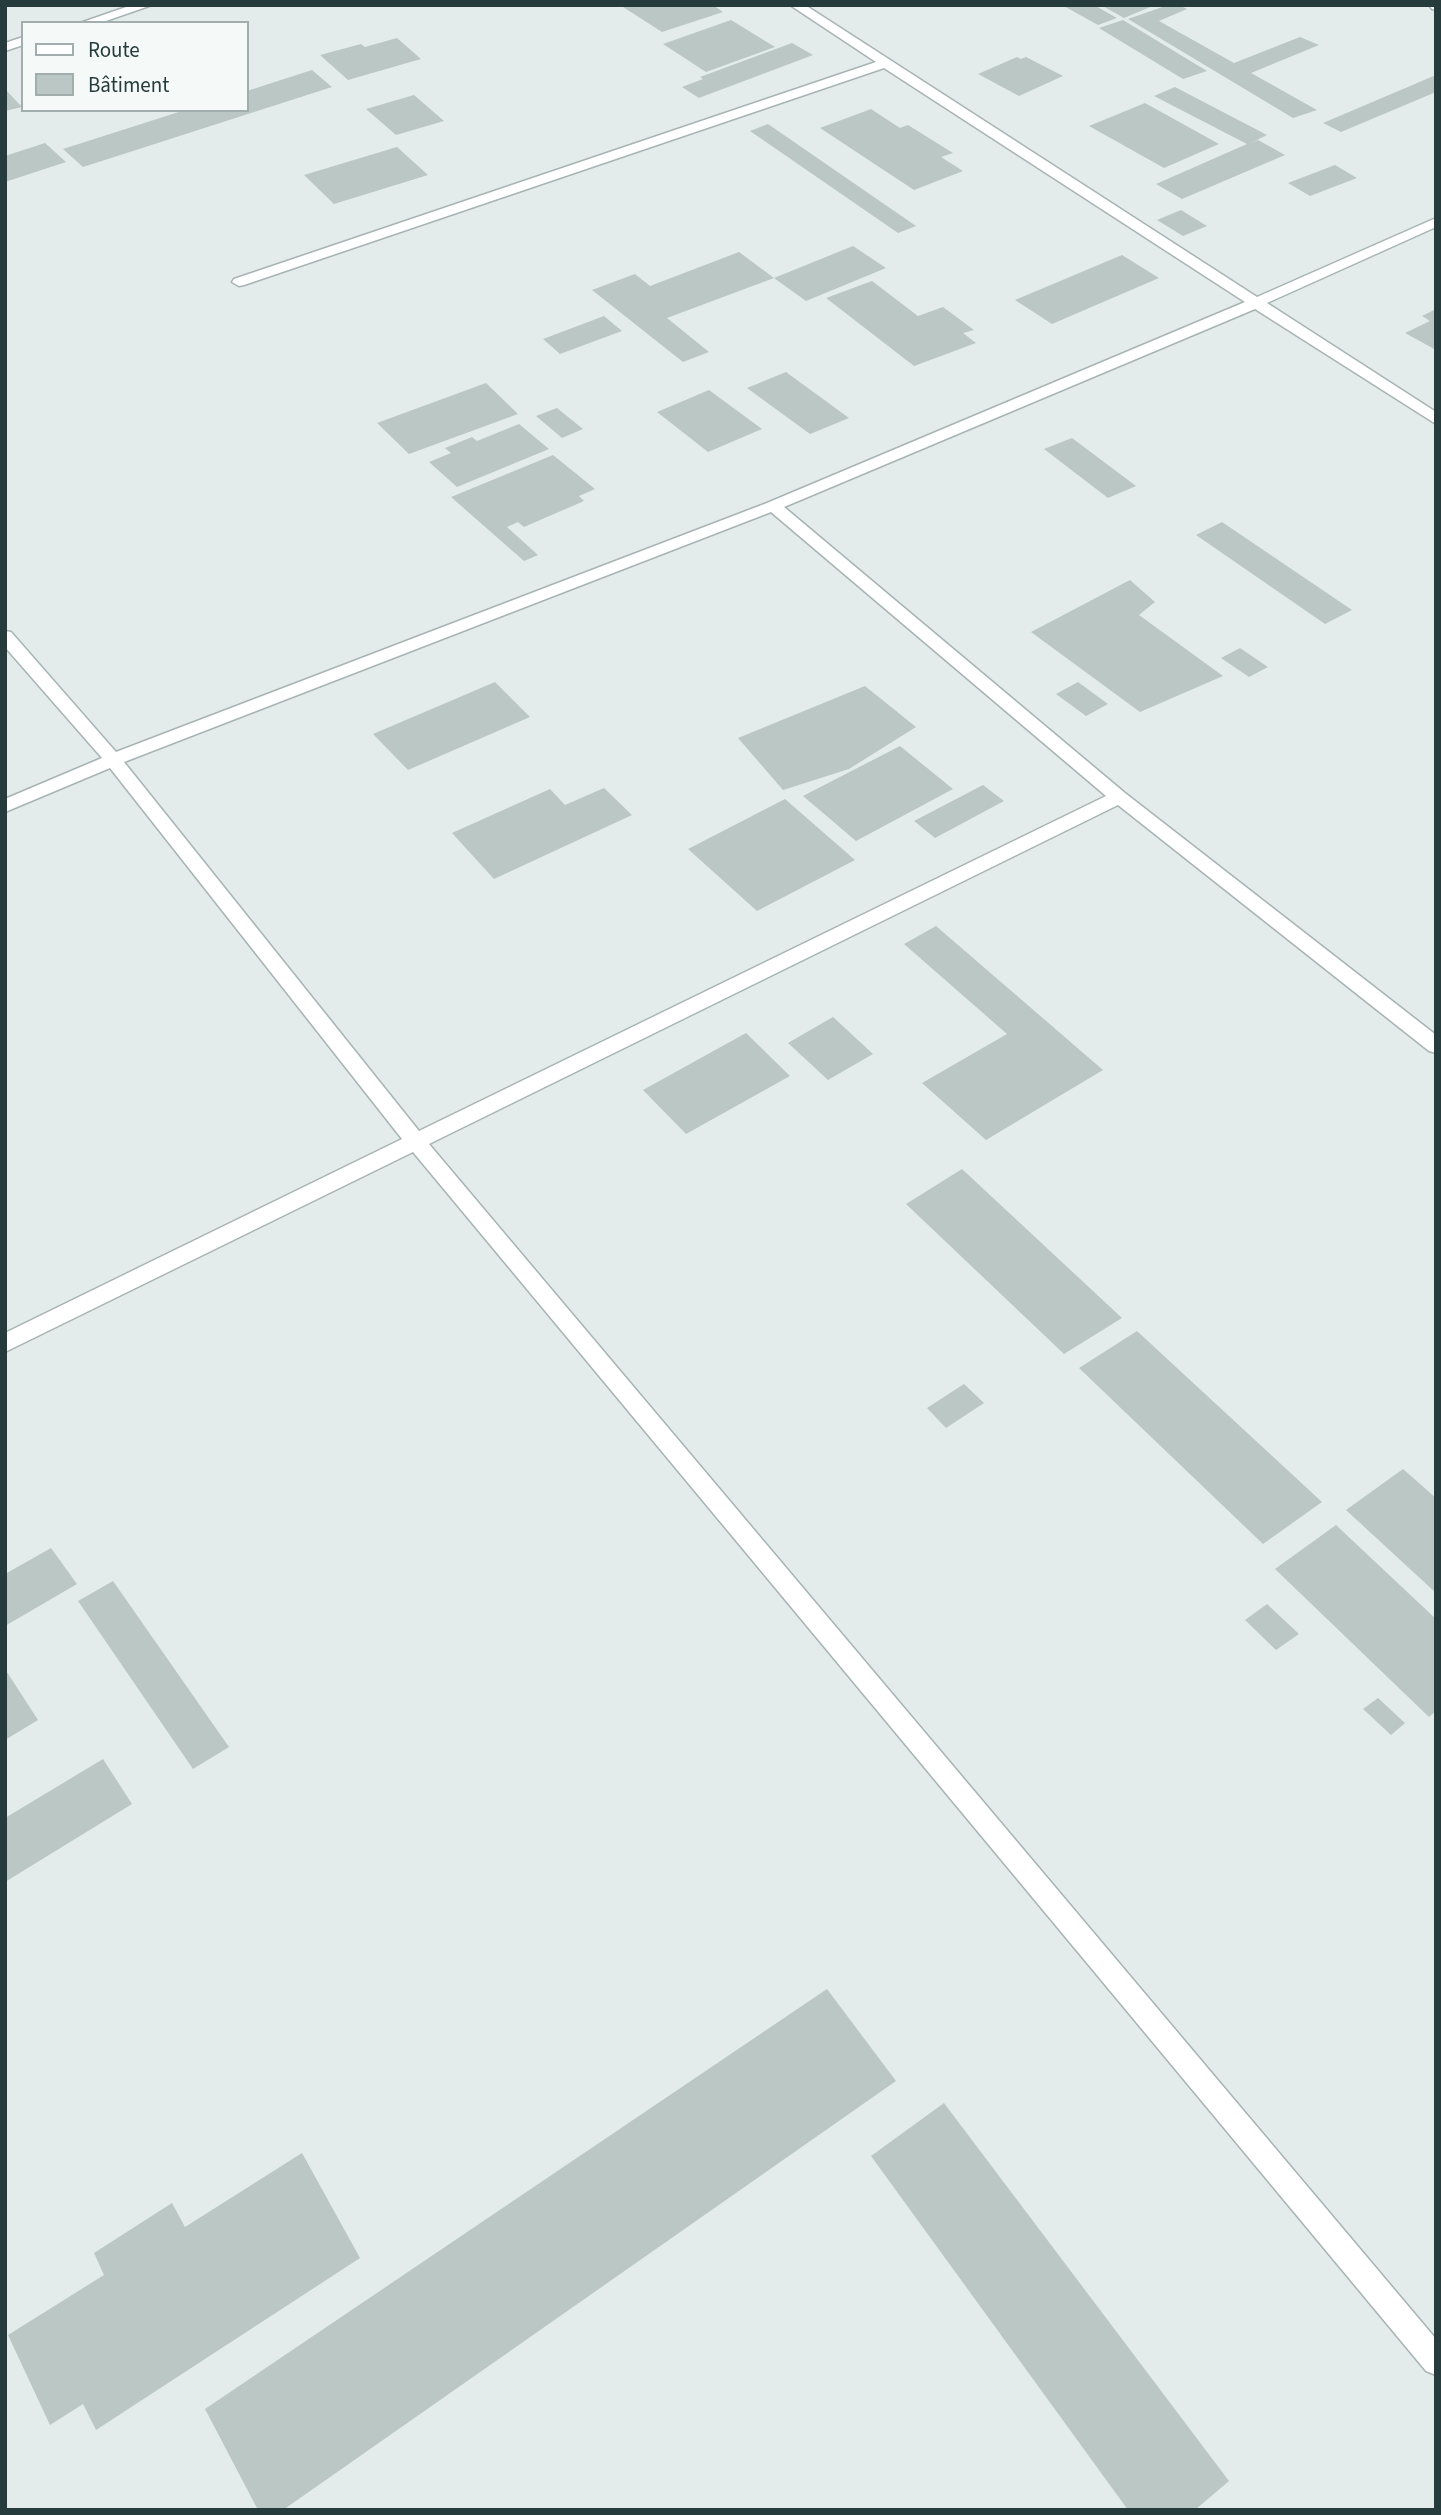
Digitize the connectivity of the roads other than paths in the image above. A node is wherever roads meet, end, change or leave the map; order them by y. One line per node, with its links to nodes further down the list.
1 (146, 5): 3 (street)
2 (796, 5): 4 (street)
3 (93, 21)
4 (886, 63): 6 (street); 7 (street)
5 (1436, 222): 7 (street)
6 (239, 282)
7 (1256, 303): 8 (street); 9 (street)
8 (1436, 419)
9 (773, 506): 11 (street); 12 (street)
10 (5, 636): 11 (street)
11 (113, 760): 13 (street); 15 (street)
12 (1119, 797): 14 (street); 15 (street)
13 (5, 806)
14 (1436, 1046)
15 (416, 1142): 16 (street); 17 (street)
16 (5, 1343)
17 (1436, 2361)

